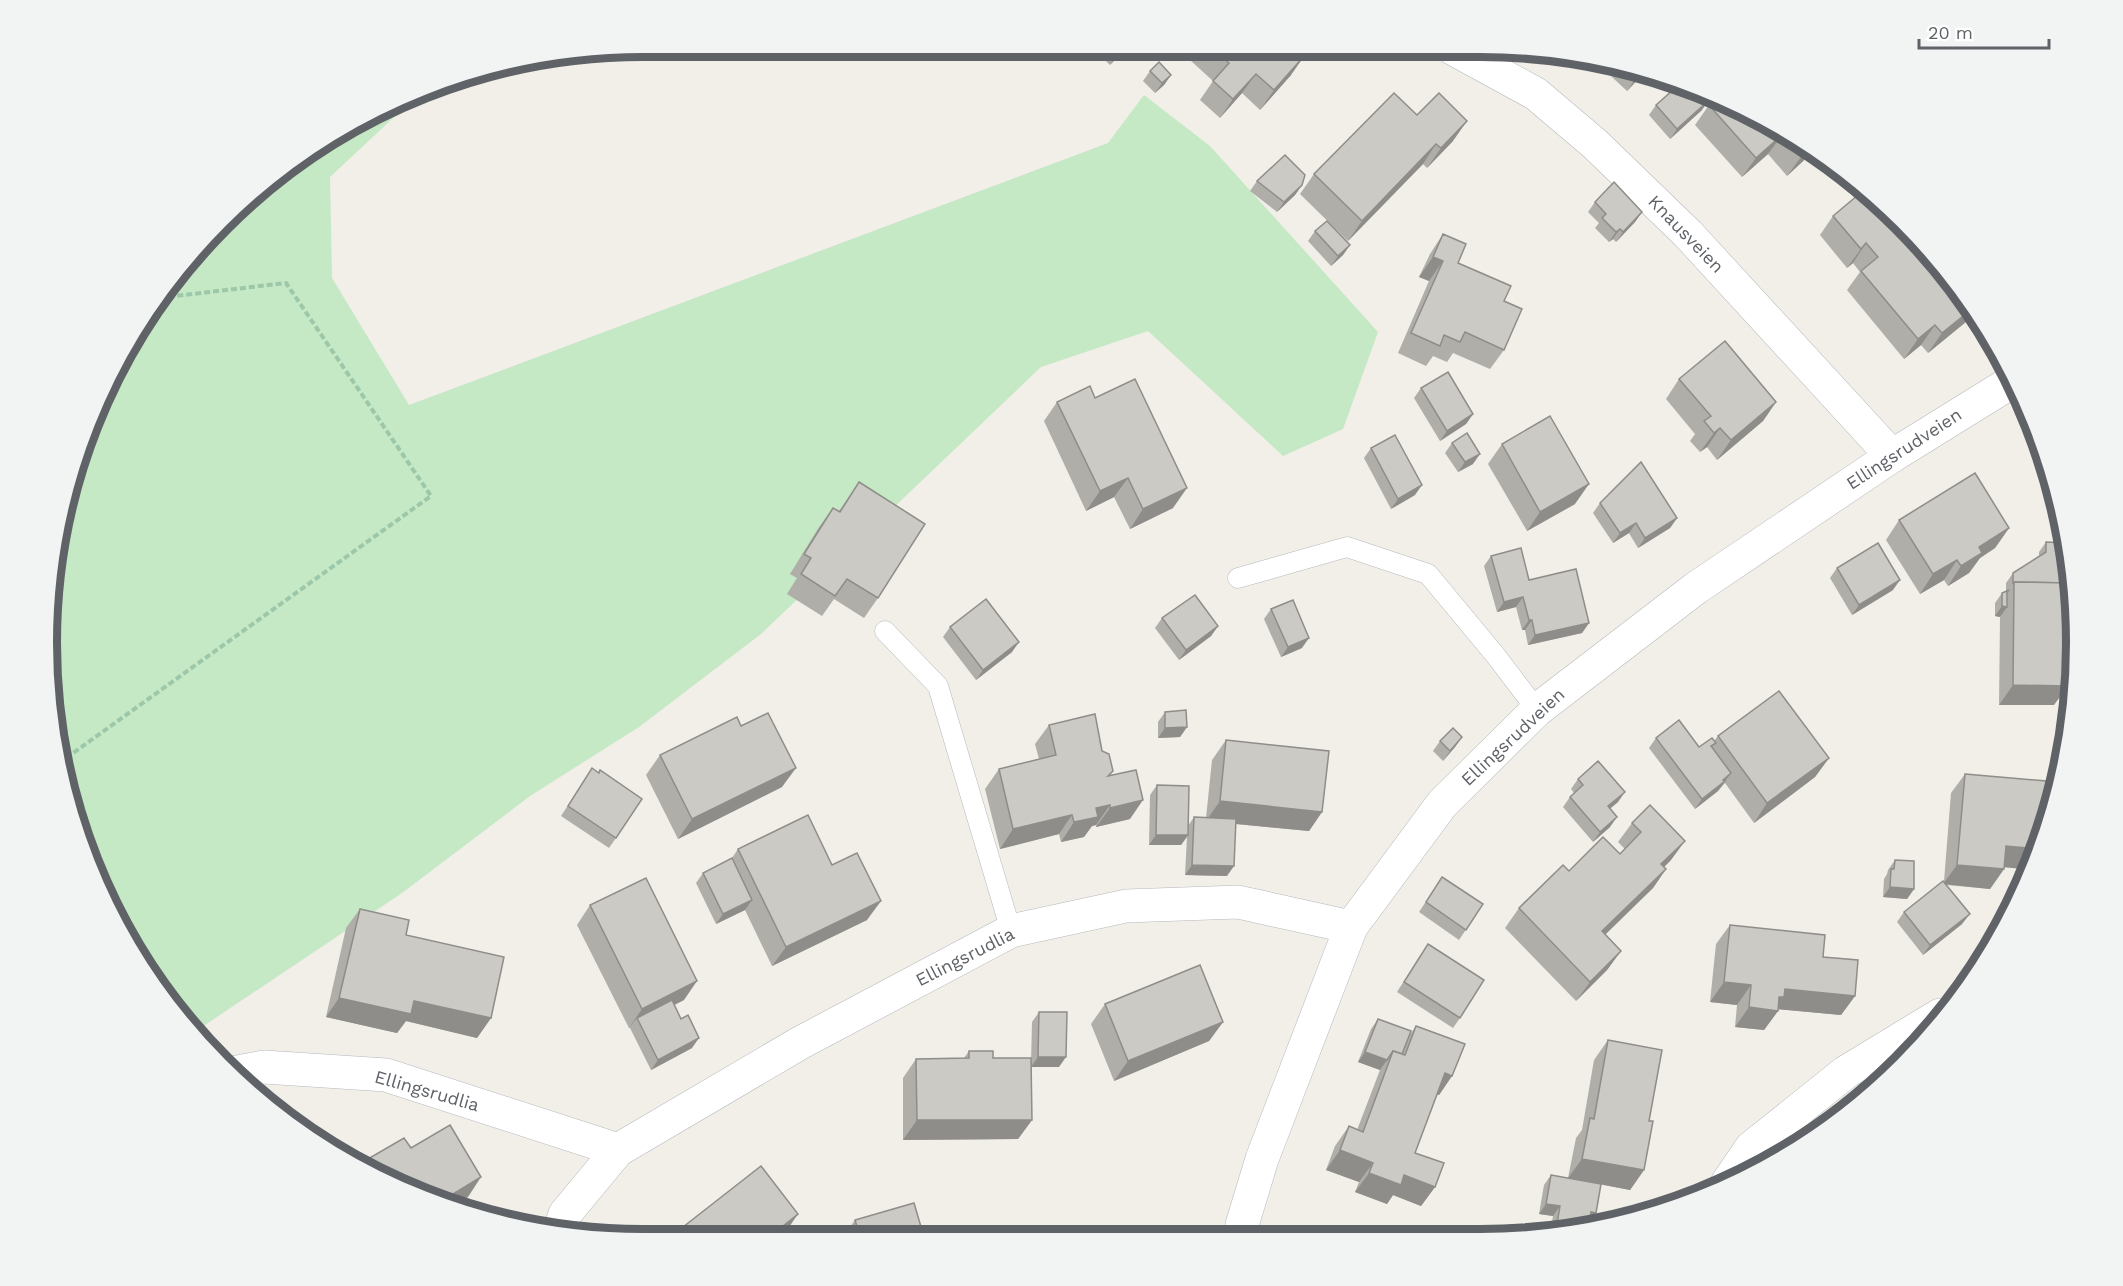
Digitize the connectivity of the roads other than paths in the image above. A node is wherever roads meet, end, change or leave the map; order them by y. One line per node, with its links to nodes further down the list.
1 (1468, 57): 3 (street, Knausveien)
2 (2006, 385): 3 (street, Ellingsrudveien)
3 (1892, 456): 6 (street, Ellingsrudveien)
4 (1238, 578): 6 (lane)
5 (885, 632): 8 (lane)
6 (1537, 710): 7 (street, Ellingsrudveien)
7 (1351, 927): 8 (street, Ellingsrudlia); 14 (street, Ellingsrudveien)
8 (1011, 931): 11 (street, Ellingsrudlia)
9 (1925, 1024): 12 (street)
10 (243, 1071): 11 (street, Ellingsrudlia)
11 (618, 1150): 13 (street, Ellingsrudlia)
12 (1735, 1171)
13 (562, 1223)
14 (1242, 1229)

